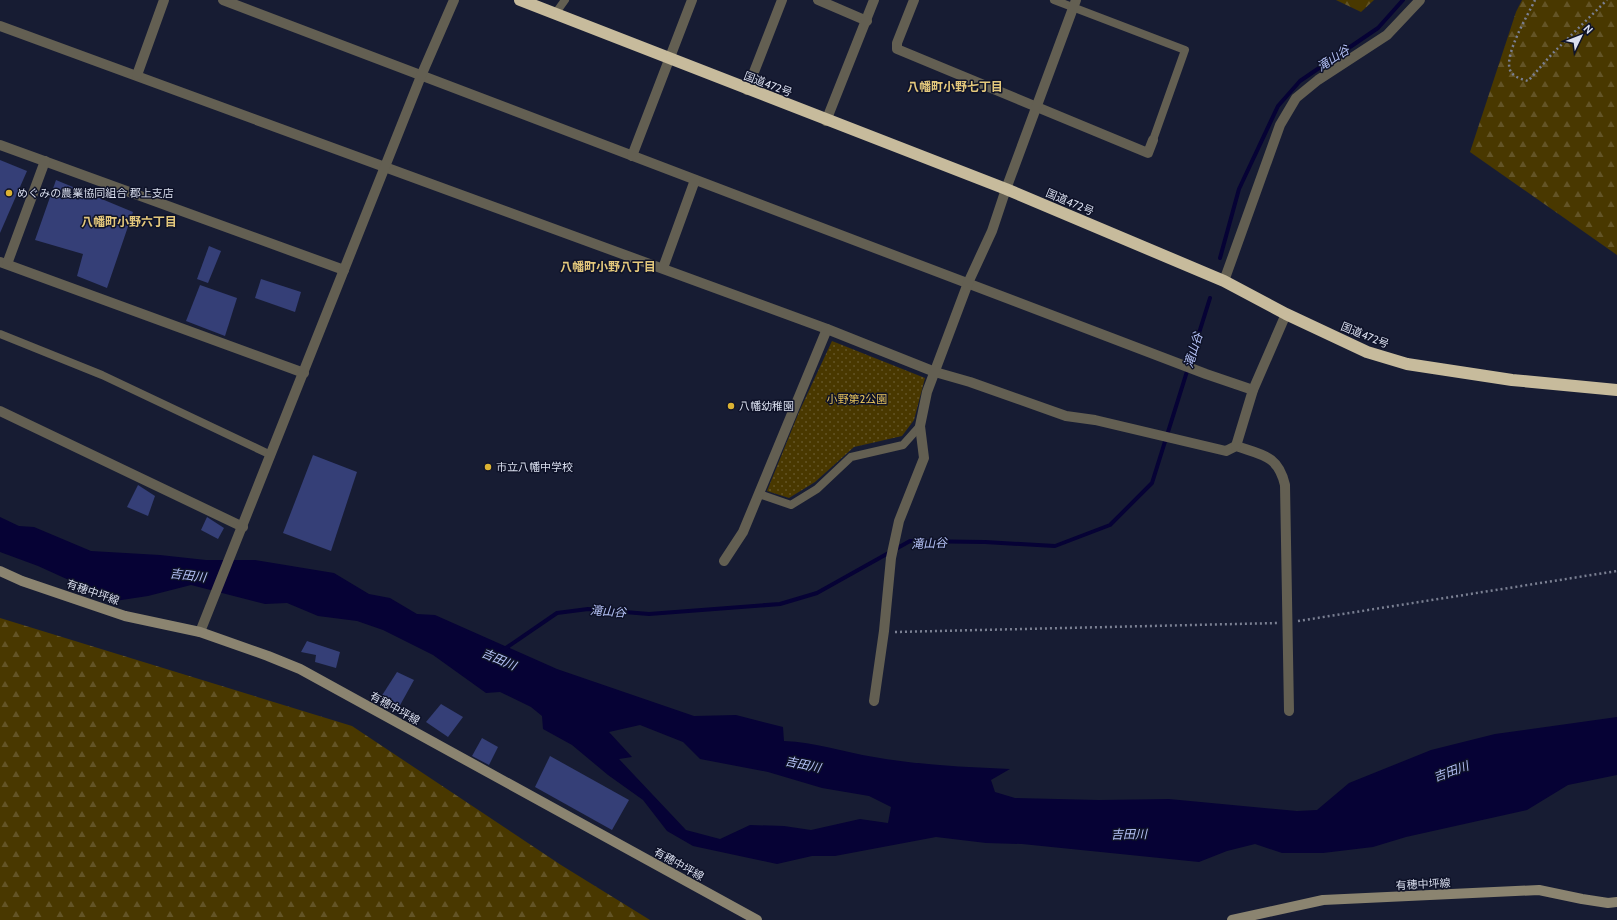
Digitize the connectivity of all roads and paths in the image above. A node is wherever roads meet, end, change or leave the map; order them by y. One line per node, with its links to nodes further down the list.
1 (164, 0): 20 (street)
2 (222, 0): 21 (street)
3 (454, 0): 21 (street)
4 (520, 0): 16 (highway, 国道472号)
5 (565, 0): 16 (lane)
6 (692, 0): 19 (street)
7 (782, 0): 22 (street)
8 (818, 0): 17 (street)
9 (874, 0): 17 (street)
10 (914, 0): 23 (street)
11 (1054, 0): 15 (lane)
12 (1420, 0): 35 (street)
13 (1535, 0): 14 (path)
14 (1607, 0)
15 (1075, 3): 23 (street); 25 (lane)
16 (555, 14): 19 (highway, 国道472号)
17 (867, 21): 24 (street)
18 (0, 26): 20 (street)
19 (669, 59): 22 (highway, 国道472号); 27 (street)
20 (137, 75): 29 (street)
21 (421, 76): 27 (street); 29 (street)
22 (747, 90): 24 (highway, 国道472号)
23 (1036, 107): 25 (street); 31 (street)
24 (826, 121): 31 (highway, 国道472号)
25 (1153, 140)
26 (0, 144): 28 (street)
27 (632, 156): 30 (street)
28 (45, 162): 32 (street); 34 (street)
29 (385, 166): 33 (street); 34 (street)
30 (695, 180): 33 (street); 36 (street)
31 (1006, 189): 35 (highway, 国道472号); 36 (street)
32 (3, 263): 41 (street)
33 (663, 268): 38 (street)
34 (344, 270): 41 (street)
35 (1224, 282): 37 (highway, 国道472号)
36 (968, 283): 40 (street); 42 (street)
37 (1286, 314): 42 (street); 43 (highway, 国道472号)
38 (827, 329): 40 (street); 48 (street)
39 (0, 334): 47 (lane)
40 (935, 372): 45 (street); 46 (street)
41 (304, 373): 47 (street)
42 (1253, 390): 46 (street)
43 (1617, 390)
44 (0, 411): 49 (street)
45 (920, 426): 48 (lane); 54 (street)
46 (1236, 446): 53 (street)
47 (271, 455): 49 (street)
48 (759, 494): 50 (street)
49 (243, 527): 55 (street)
50 (724, 561)
51 (0, 571): 55 (main road, 有穂中坪線)
52 (1617, 571): 53 (path)
53 (1288, 623): 54 (path); 57 (street)
54 (884, 631): 56 (street)
55 (200, 632): 59 (main road, 有穂中坪線)
56 (874, 701)
57 (1289, 711)
58 (1617, 902): 60 (main road, 有穂中坪線)
59 (757, 920)
60 (1232, 920)

